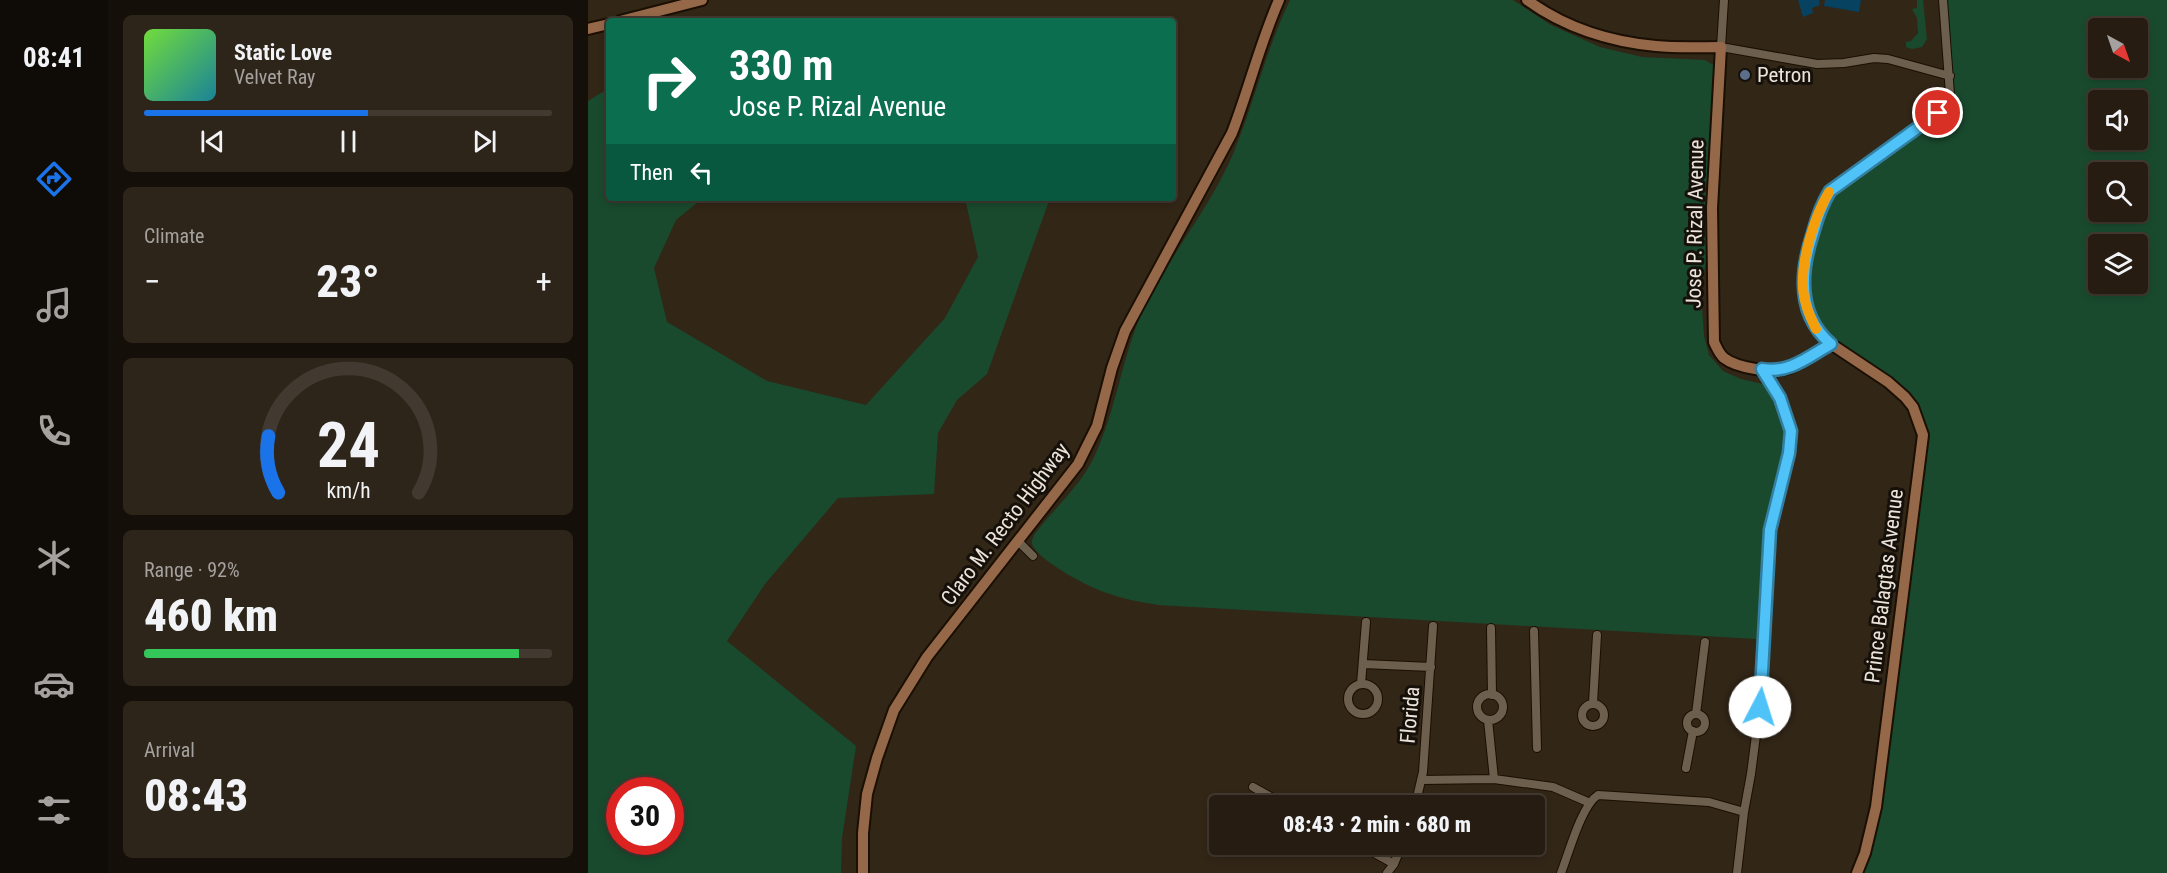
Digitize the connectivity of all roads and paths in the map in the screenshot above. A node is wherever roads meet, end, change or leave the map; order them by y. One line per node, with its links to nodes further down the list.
1 (702, 0): 6 (main road)
2 (1279, 0): 13 (main road, Claro M. Recto Highway)
3 (1527, 0): 9 (main road)
4 (1724, 0): 9 (street)
5 (1944, 0): 10 (street)
6 (632, 18)
7 (606, 25): 8 (main road)
8 (588, 29)
9 (1721, 47): 10 (street); 12 (main road, Jose P. Rizal Avenue)
10 (1950, 76): 11 (street)
11 (1831, 344): 12 (main road, Jose P. Rizal Avenue); 45 (main road, Prince Balagtas Avenue)
12 (1762, 369): 37 (street)
13 (1018, 541): 14 (street); 41 (main road, Claro M. Recto Highway)
14 (1034, 556)
15 (1366, 622): 21 (street)
16 (1433, 626): 22 (street, Florida)
17 (1491, 628): 24 (street)
18 (1534, 631): 29 (street)
19 (1597, 635): 25 (street)
20 (1705, 642): 26 (street)
21 (1363, 664): 22 (street); 23 (street)
22 (1431, 667): 32 (street, Florida)
23 (1361, 684): 23 (street)
24 (1492, 695): 27 (street); 27 (street)
25 (1593, 703)
26 (1696, 714): 28 (street); 28 (street)
27 (1488, 720): 31 (street)
28 (1693, 731): 30 (street)
29 (1537, 748)
30 (1686, 768)
31 (1494, 779): 32 (street); 36 (street)
32 (1421, 780): 35 (street, Florida)
33 (1253, 787): 34 (street)
34 (1267, 795)
35 (1417, 795)
36 (1590, 803): 37 (street); 43 (street)
37 (1744, 812): 44 (street)
38 (1378, 855): 40 (street)
39 (1398, 855): 40 (street)
40 (1394, 864): 42 (street)
41 (863, 873)
42 (1387, 873)
43 (1561, 873)
44 (1737, 873)
45 (1857, 873)

